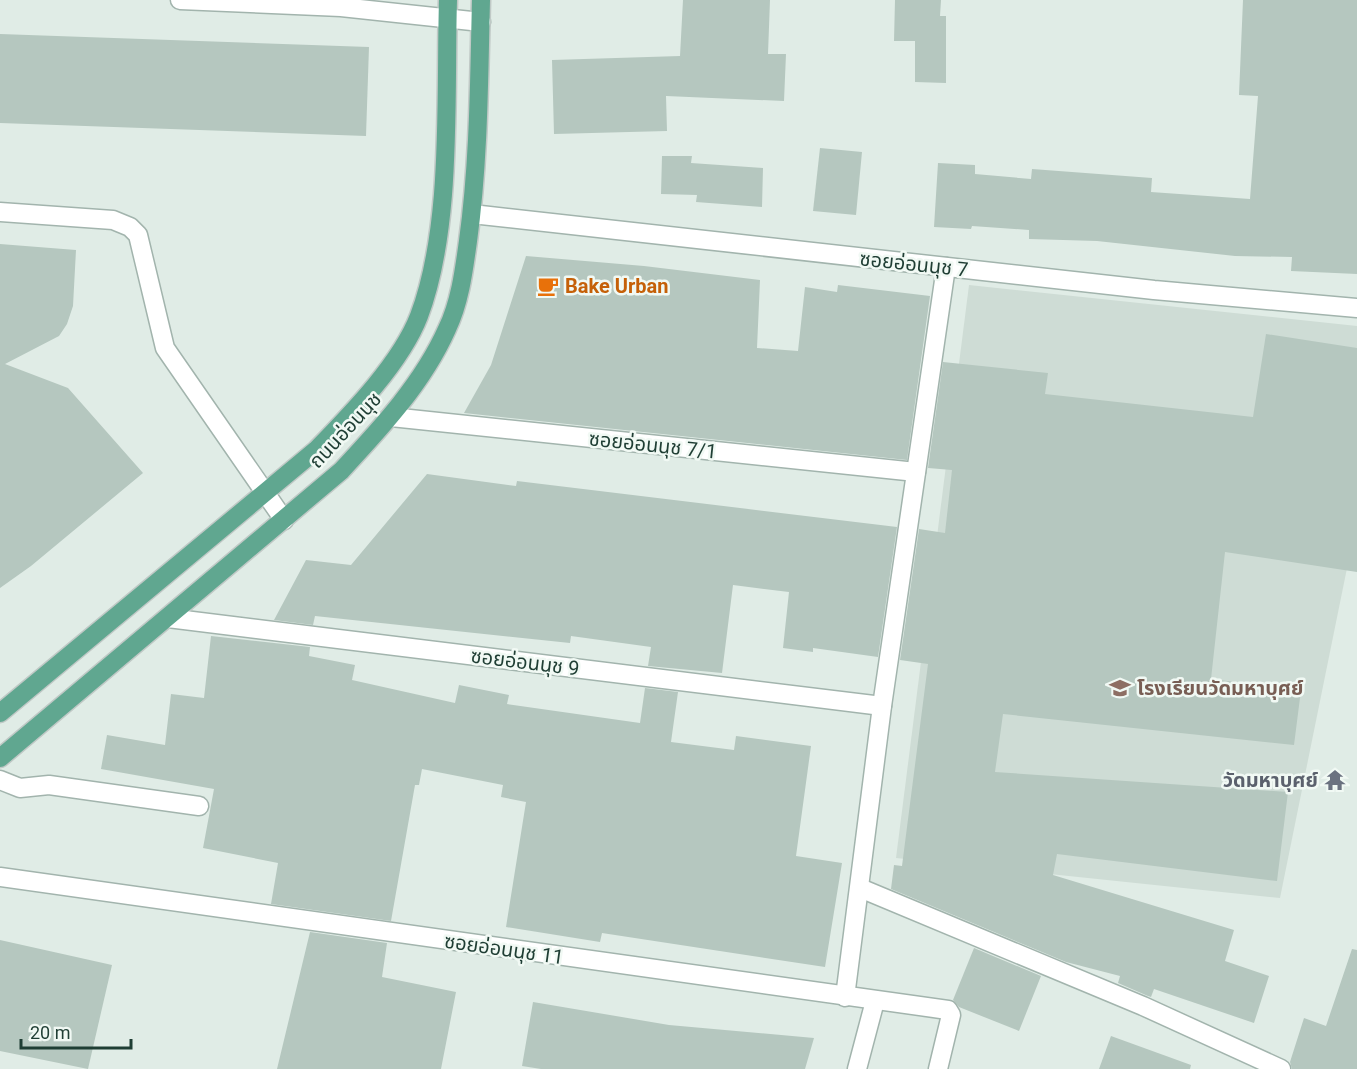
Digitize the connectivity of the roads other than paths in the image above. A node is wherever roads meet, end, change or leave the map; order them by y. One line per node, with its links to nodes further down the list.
1 (180, 0): 4 (street)
2 (448, 0): 4 (main road, ถนนอ่อนนุช)
3 (481, 0): 5 (main road, ถนนอ่อนนุช)
4 (447, 20): 5 (street); 12 (main road, ถนนอ่อนนุช)
5 (481, 21): 7 (main road, ถนนอ่อนนุช)
6 (0, 212): 12 (street)
7 (472, 214): 8 (street, ซอยอ่อนนุช 7); 10 (main road, ถนนอ่อนนุช)
8 (946, 267): 9 (street, ซอยอ่อนนุช 7); 11 (street)
9 (1357, 308)
10 (391, 417): 11 (street, ซอยอ่อนนุช 7/1); 13 (main road, ถนนอ่อนนุช)
11 (916, 472): 15 (street)
12 (264, 491): 13 (street); 16 (main road, ถนนอ่อนนุช)
13 (284, 520): 14 (main road, ถนนอ่อนนุช)
14 (168, 618): 15 (street, ซอยอ่อนนุช 9); 17 (main road, ถนนอ่อนนุช)
15 (882, 706): 21 (street)
16 (0, 713)
17 (0, 758)
18 (0, 780): 19 (street)
19 (199, 806)
20 (0, 877): 22 (street, ซอยอ่อนนุช 11)
21 (860, 888): 22 (street); 26 (street)
22 (845, 997): 23 (street, ซอยอ่อนนุช 11)
23 (875, 1001): 24 (street); 25 (street, ซอยอ่อนนุช 11)
24 (857, 1069)
25 (938, 1069)
26 (1281, 1069)

